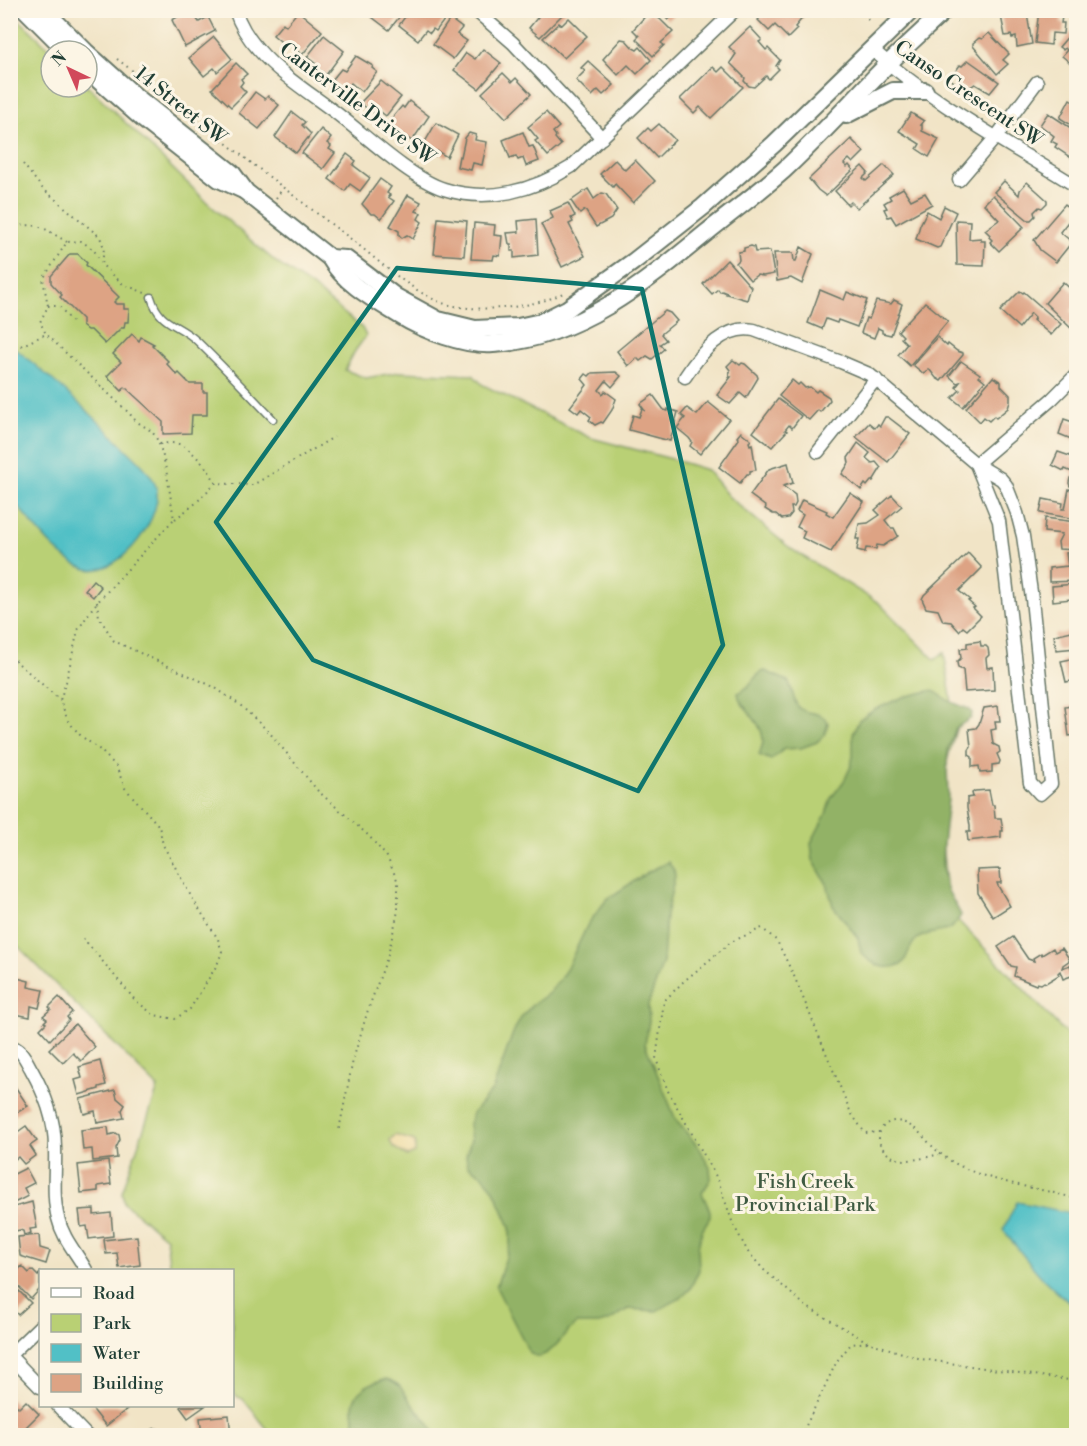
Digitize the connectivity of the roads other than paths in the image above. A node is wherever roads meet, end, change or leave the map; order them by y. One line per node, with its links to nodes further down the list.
1 (26, 10): 8 (main road)
2 (44, 10): 9 (main road, 14 Street SW)
3 (235, 10): 18 (street, Canterville Drive SW)
4 (475, 10): 18 (street)
5 (735, 10): 18 (street, Canterville Drive SW)
6 (912, 10): 10 (main road)
7 (945, 10): 12 (main road)
8 (55, 39)
9 (73, 39)
10 (872, 49): 12 (street, Canso Crescent SW); 23 (main road)
11 (99, 64): 21 (main road, 14 Street SW)
12 (888, 64): 15 (street, Canso Crescent SW); 16 (main road)
13 (99, 81): 21 (main road, 14 Street SW)
14 (1037, 82): 17 (street)
15 (926, 91): 16 (main road); 17 (street, Canso Crescent SW)
16 (835, 120): 23 (main road)
17 (996, 136): 19 (street); 20 (street, Canso Crescent SW)
18 (602, 138)
19 (959, 180)
20 (1077, 186)
21 (246, 192): 23 (main road, 14 Street SW)
22 (150, 297): 27 (lane)
23 (473, 336)
24 (1077, 375): 29 (street)
25 (685, 377): 26 (street)
26 (876, 379): 28 (street); 29 (street)
27 (273, 419)
28 (818, 452)
29 (976, 464): 30 (street); 31 (street)
30 (1035, 645): 31 (street); 31 (street)
31 (1016, 647)
32 (10, 1046): 33 (street)
33 (85, 1269)
34 (39, 1327): 35 (street)
35 (10, 1355): 36 (street)
36 (39, 1386)
37 (59, 1407): 38 (street)
38 (87, 1436)

